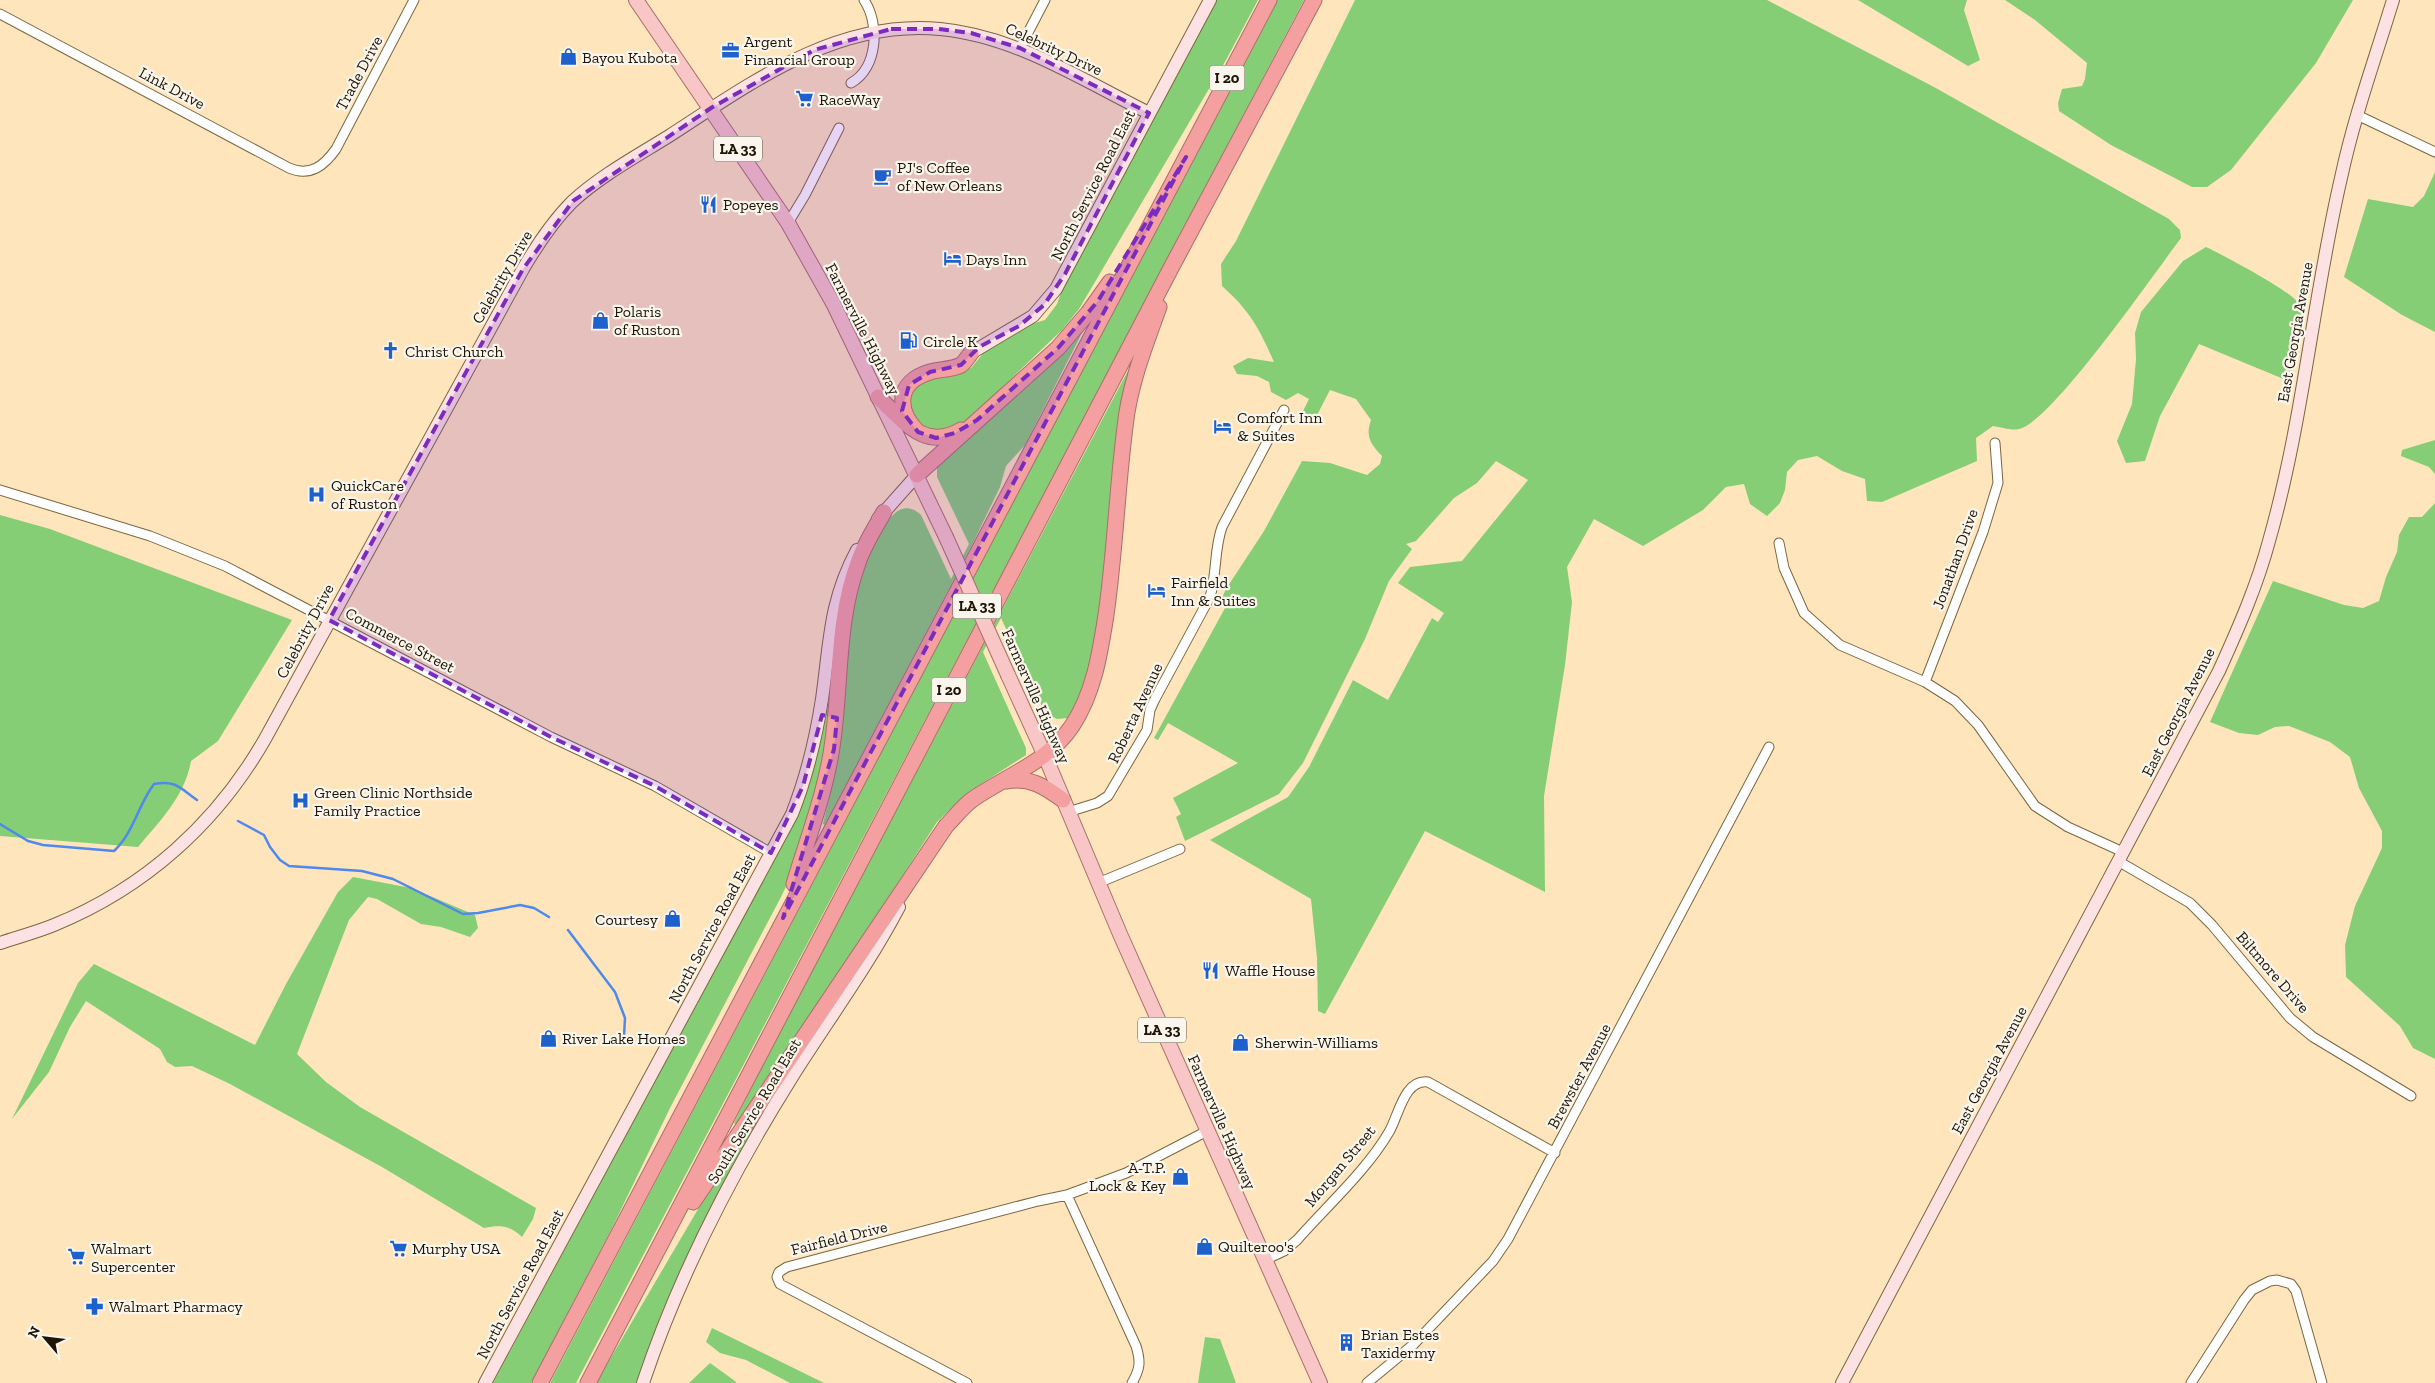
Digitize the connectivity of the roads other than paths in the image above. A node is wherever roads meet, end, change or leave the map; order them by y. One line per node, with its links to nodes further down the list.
1 (414, 0): 19 (street, Trade Drive)
2 (636, 0): 13 (main road, Farmerville Highway / LA 33)
3 (864, 0): 10 (street)
4 (1045, 0): 11 (street)
5 (1210, 0): 14 (main road, North Service Road East)
6 (1269, 0): 18 (highway, I 20)
7 (1314, 0): 21 (highway, I 20)
8 (2393, 0): 15 (main road, East Georgia Avenue)
9 (0, 14): 19 (street, Link Drive)
10 (873, 31): 11 (main road, Celebrity Drive); 12 (street); 13 (main road, Celebrity Drive)
11 (1020, 48): 14 (main road, Celebrity Drive)
12 (851, 83)
13 (711, 108): 20 (main road, Farmerville Highway / LA 33); 32 (main road, Celebrity Drive)
14 (1149, 112): 22 (main road, North Service Road East)
15 (2357, 115): 17 (street); 40 (main road, East Georgia Avenue)
16 (839, 128): 20 (street)
17 (2435, 152)
18 (1186, 157): 25 (highway); 43 (highway, I 20)
19 (329, 158)
20 (788, 223): 23 (main road, Farmerville Highway / LA 33)
21 (1171, 268): 35 (highway); 50 (highway, I 20)
22 (971, 353): 26 (highway)
23 (878, 397): 26 (highway); 28 (main road, Farmerville Highway / LA 33)
24 (1284, 410): 37 (street, Roberta Avenue)
25 (977, 420): 26 (highway); 28 (highway)
26 (918, 432)
27 (1994, 443): 33 (street, Jonathan Drive)
28 (917, 475): 30 (main road, North Service Road East); 35 (main road, Farmerville Highway / LA 33, bridge)
29 (0, 490): 32 (street, Commerce Street)
30 (884, 512): 39 (main road, North Service Road East); 43 (highway)
31 (1779, 543): 33 (street, Biltmore Drive)
32 (329, 620): 39 (street, Commerce Street); 44 (main road, Celebrity Drive)
33 (1925, 682): 40 (street, Biltmore Drive)
34 (1769, 747): 47 (street, Brewster Avenue)
35 (1045, 756): 36 (highway); 37 (main road, Farmerville Highway / LA 33)
36 (1002, 782): 37 (highway); 41 (highway)
37 (1066, 806): 42 (main road, Farmerville Highway / LA 33)
38 (1180, 849): 42 (street)
39 (771, 853): 51 (main road, North Service Road East)
40 (2120, 857): 45 (street, Biltmore Drive); 59 (main road, East Georgia Avenue)
41 (918, 868): 50 (highway); 54 (main road, South Service Road East)
42 (1098, 883): 46 (main road, Farmerville Highway / LA 33)
43 (784, 918): 52 (highway, I 20)
44 (0, 943)
45 (2411, 1096)
46 (1207, 1132): 48 (street, Fairfield Drive); 49 (main road, Farmerville Highway / LA 33)
47 (1555, 1153): 49 (street, Morgan Street); 58 (street, Brewster Avenue)
48 (1067, 1195): 55 (street, Fairfield Drive); 56 (street)
49 (1265, 1260): 57 (main road, Farmerville Highway / LA 33)
50 (652, 1261): 53 (highway, I 20)
51 (485, 1383)
52 (540, 1383)
53 (588, 1383)
54 (643, 1383)
55 (966, 1383)
56 (1132, 1383)
57 (1320, 1383)
58 (1367, 1383)
59 (1842, 1383)
60 (2191, 1383): 61 (street)
61 (2322, 1383)

